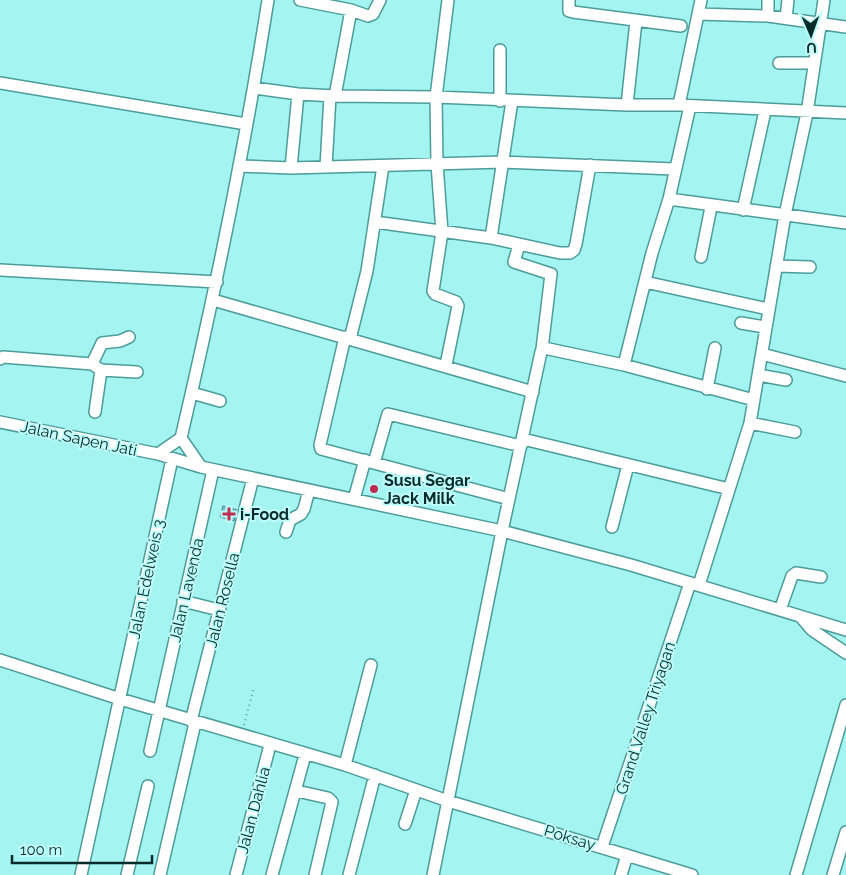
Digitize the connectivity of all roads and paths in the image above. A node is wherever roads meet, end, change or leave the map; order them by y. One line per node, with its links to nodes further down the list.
1 (268, 0): 22 (street)
2 (300, 0): 10 (street)
3 (380, 0): 10 (street)
4 (448, 0): 25 (street)
5 (569, 0): 14 (street)
6 (701, 0): 11 (street)
7 (768, 0): 12 (street)
8 (788, 0): 13 (street)
9 (824, 0): 15 (street, Grand Valley Triyagan)
10 (351, 10): 24 (street)
11 (698, 14): 12 (street); 29 (street)
12 (768, 16): 13 (street)
13 (786, 18): 15 (street)
14 (636, 21): 16 (street); 28 (street)
15 (821, 22): 17 (street); 20 (street, Grand Valley Triyagan)
16 (681, 26)
17 (846, 27)
18 (500, 50): 26 (street)
19 (779, 63): 20 (street)
20 (813, 63): 31 (street, Grand Valley Triyagan)
21 (0, 83): 33 (street)
22 (254, 88): 23 (street); 33 (street)
23 (298, 94): 24 (street); 40 (street)
24 (333, 96): 25 (street); 39 (street)
25 (436, 97): 26 (street); 35 (street)
26 (500, 101): 27 (street)
27 (512, 101): 28 (street); 34 (street)
28 (627, 105): 29 (street)
29 (684, 106): 30 (street); 41 (street)
30 (765, 111): 31 (street); 44 (street)
31 (807, 113): 32 (street); 45 (street, Grand Valley Triyagan)
32 (846, 113)
33 (246, 124): 37 (street)
34 (503, 162): 35 (street); 36 (street); 49 (street)
35 (437, 164): 38 (street); 48 (street)
36 (590, 164): 41 (street); 50 (street)
37 (240, 166): 40 (street); 55 (street)
38 (383, 166): 39 (street); 46 (street)
39 (326, 167): 40 (street)
40 (291, 168)
41 (674, 169): 42 (street)
42 (669, 199): 43 (street); 56 (street)
43 (711, 207): 44 (street); 51 (street)
44 (743, 210): 45 (street)
45 (785, 215): 47 (street); 52 (street, Grand Valley Triyagan)
46 (375, 222): 48 (street); 62 (street)
47 (846, 223)
48 (442, 232): 49 (street); 67 (street)
49 (491, 238): 50 (street)
50 (518, 244): 64 (street)
51 (701, 257)
52 (776, 266): 53 (street); 58 (street, Grand Valley Triyagan)
53 (810, 267)
54 (0, 270): 55 (street)
55 (217, 282): 57 (street)
56 (645, 282): 58 (street); 68 (street)
57 (213, 300): 62 (street); 75 (street)
58 (768, 309): 60 (street, Grand Valley Triyagan)
59 (741, 323): 60 (street)
60 (765, 327): 65 (street, Grand Valley Triyagan)
61 (129, 337): 69 (street)
62 (348, 338): 67 (street); 87 (street)
63 (715, 348): 74 (street)
64 (542, 350): 68 (street); 76 (street)
65 (762, 354): 71 (street, Grand Valley Triyagan); 72 (street)
66 (0, 359): 69 (street)
67 (446, 365): 76 (street)
68 (624, 365): 74 (street)
69 (97, 367): 70 (street); 79 (street)
70 (137, 372)
71 (759, 375): 73 (street); 77 (street, Grand Valley Triyagan)
72 (846, 376)
73 (786, 380)
74 (707, 389): 77 (street)
75 (192, 392): 78 (street); 83 (street)
76 (533, 392): 84 (street)
77 (754, 400): 81 (street, Grand Valley Triyagan)
78 (220, 401)
79 (94, 412)
80 (0, 422): 85 (street, Jalan Sapen Jati)
81 (750, 423): 82 (street); 92 (street, Grand Valley Triyagan)
82 (795, 432)
83 (181, 438): 85 (street); 89 (street)
84 (522, 442): 87 (street); 88 (street); 95 (street)
85 (158, 454): 86 (street, Jalan Sapen Jati)
86 (172, 459): 89 (street, Jalan Sapen Jati); 110 (street, Jalan Edelweis 3)
87 (370, 462): 94 (street); 95 (street)
88 (628, 465): 92 (street); 96 (street)
89 (200, 467): 90 (street, Jalan Sapen Jati)
90 (213, 470): 91 (street, Jalan Sapen Jati); 101 (street, Jalan Lavenda)
91 (253, 478): 93 (street, Jalan Sapen Jati); 102 (street, Jalan Rosella)
92 (729, 489): 100 (street, Grand Valley Triyagan)
93 (309, 490): 94 (street, Jalan Sapen Jati); 98 (street)
94 (354, 499): 97 (street, Jalan Sapen Jati)
95 (509, 499): 97 (street)
96 (612, 527)
97 (502, 531): 100 (street, Jalan Sapen Jati); 123 (street)
98 (286, 532)
99 (821, 577): 103 (street)
100 (693, 587): 103 (street, Jalan Sapen Jati); 126 (street, Grand Valley Triyagan)
101 (183, 602): 102 (street); 112 (street, Jalan Lavenda)
102 (219, 610): 113 (street, Jalan Rosella)
103 (780, 610): 104 (street, Jalan Sapen Jati)
104 (800, 616): 105 (street, Jalan Sapen Jati); 106 (street)
105 (846, 630)
106 (846, 653)
107 (0, 660): 110 (street, Poksay)
108 (371, 665): 118 (street)
109 (254, 687): 114 (path)
110 (120, 699): 112 (street, Poksay); 128 (street, Jalan Edelweis 3)
111 (846, 705): 138 (street)
112 (159, 711): 113 (street, Poksay); 116 (street, Jalan Lavenda)
113 (193, 722): 114 (street, Poksay); 130 (street, Jalan Rosella)
114 (241, 737): 115 (street, Poksay)
115 (270, 745): 117 (street, Poksay); 131 (street, Jalan Dahlia)
116 (150, 751)
117 (305, 755): 118 (street, Poksay); 122 (street)
118 (345, 765): 119 (street, Poksay)
119 (375, 776): 121 (street, Poksay); 134 (street)
120 (148, 786): 129 (street)
121 (416, 790): 123 (street, Poksay); 124 (street)
122 (297, 791): 132 (street); 133 (street)
123 (448, 801): 126 (street, Poksay); 135 (street)
124 (405, 824)
125 (846, 832): 139 (street)
126 (602, 847): 127 (street, Poksay)
127 (627, 855): 136 (street); 137 (street, Poksay)
128 (80, 875)
129 (127, 875)
130 (160, 875)
131 (236, 875)
132 (272, 875)
133 (315, 875)
134 (349, 875)
135 (433, 875)
136 (621, 875)
137 (692, 875)
138 (796, 875)
139 (834, 875)

